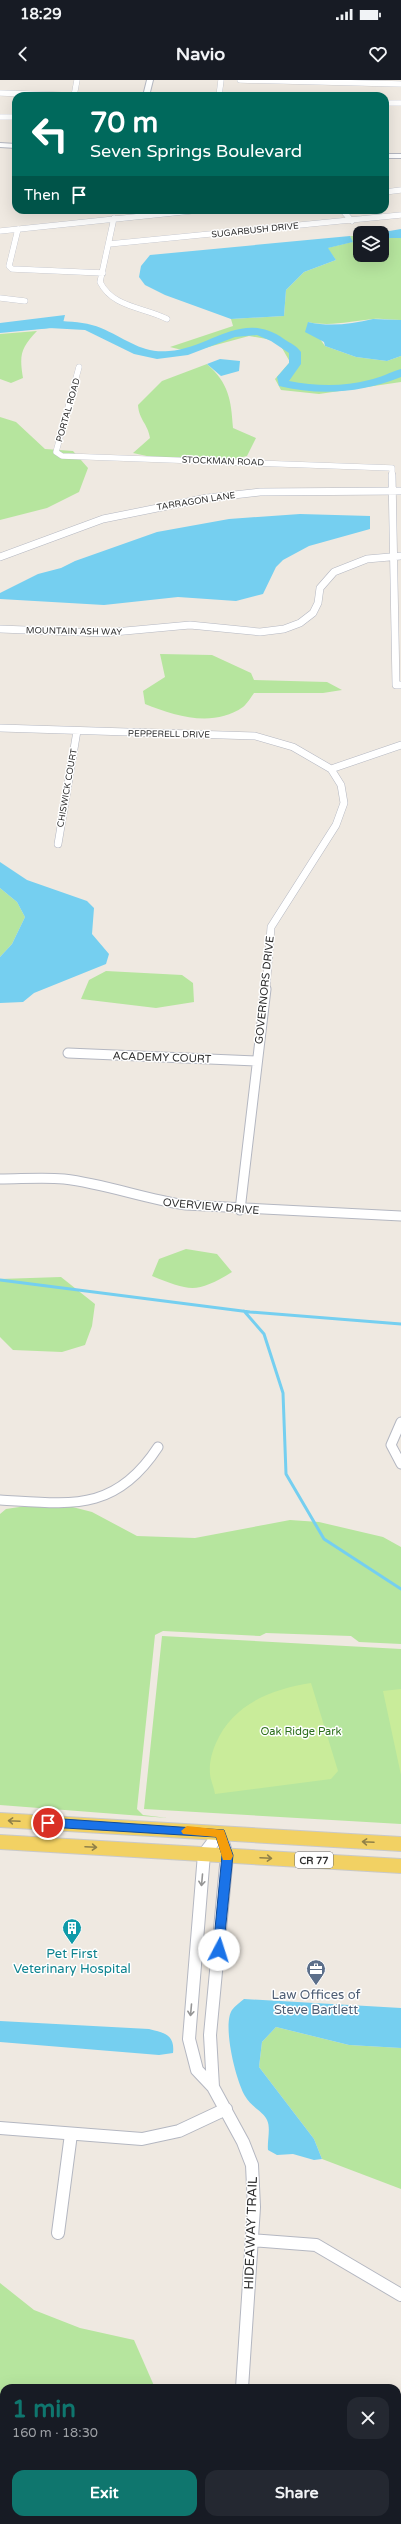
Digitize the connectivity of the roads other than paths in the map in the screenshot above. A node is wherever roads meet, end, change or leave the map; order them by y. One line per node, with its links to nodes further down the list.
1 (77, 80): 6 (street)
2 (150, 80): 7 (street)
3 (221, 80): 8 (street)
4 (240, 80): 5 (street)
5 (401, 84)
6 (75, 92)
7 (147, 92)
8 (220, 92)
9 (0, 93): 10 (street)
10 (12, 93)
11 (389, 103): 12 (street)
12 (401, 103)
13 (0, 117): 14 (street)
14 (12, 117)
15 (0, 145): 16 (street)
16 (12, 146)
17 (389, 156): 18 (street)
18 (401, 156)
19 (401, 190): 20 (street)
20 (389, 192)
21 (157, 214): 24 (street)
22 (346, 214): 25 (street)
23 (401, 215): 25 (street, SUGARBUSH DRIVE)
24 (114, 218): 26 (street); 28 (street)
25 (352, 220): 28 (street, SUGARBUSH DRIVE)
26 (18, 229): 27 (street); 29 (street)
27 (0, 231)
28 (109, 244): 29 (street)
29 (103, 273): 32 (street)
30 (0, 298): 31 (street)
31 (25, 301)
32 (167, 319)
33 (80, 367): 34 (street, PORTAL ROAD)
34 (56, 452): 35 (street, STOCKMAN ROAD)
35 (393, 491): 36 (street, TARRAGON LANE); 37 (street); 39 (street, TARRAGON LANE)
36 (401, 491)
37 (394, 556): 38 (street, MOUNTAIN ASH WAY); 40 (street, MOUNTAIN ASH WAY); 41 (street)
38 (401, 556)
39 (0, 557)
40 (0, 629)
41 (399, 685)
42 (0, 728): 43 (street, PEPPERELL DRIVE)
43 (77, 732): 45 (street, PEPPERELL DRIVE); 46 (street, CHISWICK COURT)
44 (401, 745): 45 (street)
45 (331, 769): 48 (street, GOVERNORS DRIVE)
46 (58, 844)
47 (68, 1053): 48 (street, ACADEMY COURT)
48 (256, 1061): 50 (street, GOVERNORS DRIVE)
49 (0, 1179): 50 (street, OVERVIEW DRIVE)
50 (240, 1210): 51 (street, OVERVIEW DRIVE)
51 (401, 1216)
52 (401, 1422): 54 (street)
53 (158, 1447): 55 (street)
54 (401, 1464)
55 (0, 1500)
56 (0, 1820): 57 (main road, CR 77, one-way to 56)
57 (220, 1833): 59 (main road, CR 77, one-way to 57); 60 (street); 61 (street, HIDEAWAY TRAIL)
58 (0, 1842): 60 (main road, CR 77, one-way to 60)
59 (401, 1844)
60 (204, 1854): 61 (main road, CR 77); 63 (street, HIDEAWAY TRAIL, one-way to 63)
61 (227, 1855): 62 (main road, CR 77, one-way to 62); 63 (street, HIDEAWAY TRAIL)
62 (401, 1866)
63 (213, 2087): 64 (street, HIDEAWAY TRAIL)
64 (226, 2109): 66 (street); 68 (street, HIDEAWAY TRAIL)
65 (0, 2128): 66 (street)
66 (71, 2134): 67 (street)
67 (58, 2233)
68 (252, 2240): 69 (street); 70 (street, HIDEAWAY TRAIL)
69 (401, 2295)
70 (242, 2384)

